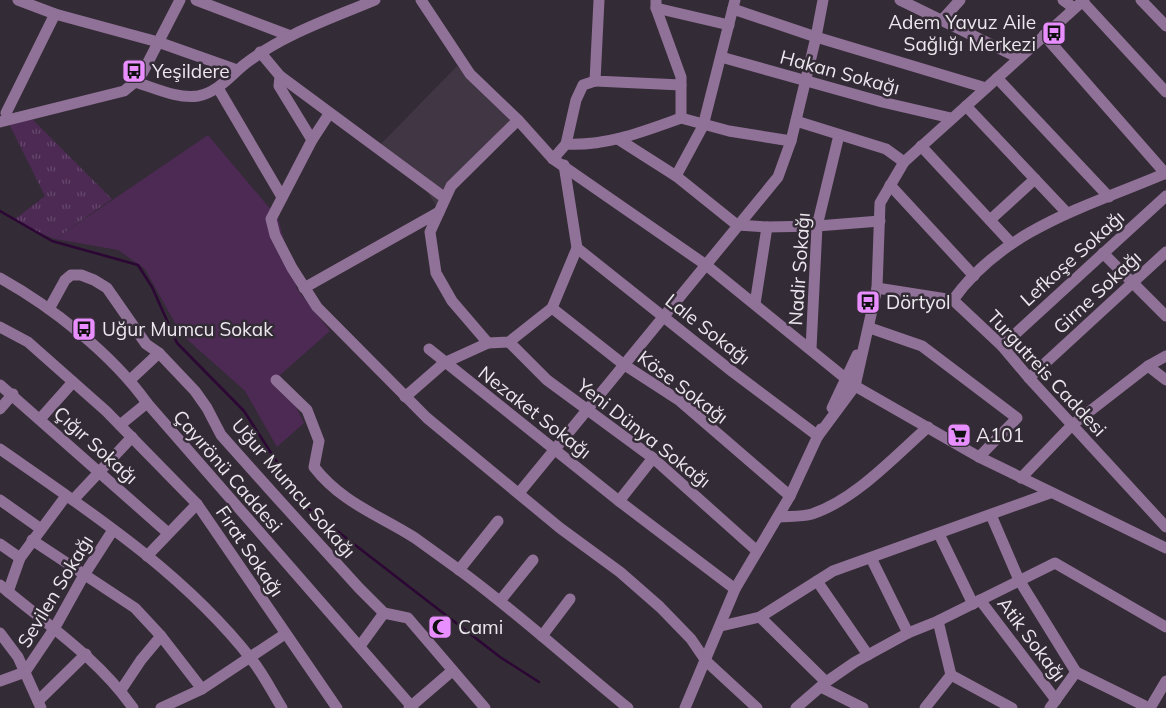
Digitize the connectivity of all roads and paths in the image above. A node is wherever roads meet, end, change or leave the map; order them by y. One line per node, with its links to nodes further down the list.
1 (18, 0): 15 (street)
2 (180, 0): 22 (street)
3 (196, 0): 19 (street)
4 (375, 0): 19 (street)
5 (422, 0): 41 (street)
6 (599, 0): 30 (street)
7 (824, 0): 21 (street)
8 (900, 0): 16 (street)
9 (960, 0): 16 (street)
10 (1063, 0): 12 (street)
11 (1141, 0): 18 (street)
12 (1080, 3): 20 (street); 35 (street)
13 (656, 4): 17 (street); 32 (street)
14 (734, 4): 17 (street); 21 (street)
15 (55, 14): 22 (street); 38 (street)
16 (942, 20): 25 (street)
17 (729, 24): 24 (street)
18 (1166, 26)
19 (288, 35): 23 (street)
20 (1044, 35): 25 (street); 53 (street)
21 (816, 37): 29 (street); 34 (street)
22 (158, 42): 26 (street); 31 (street)
23 (260, 52): 26 (street); 27 (street)
24 (721, 57): 29 (street, Hakan Sokağı); 43 (street)
25 (1019, 58): 28 (street)
26 (237, 70): 33 (street)
27 (280, 76): 37 (street); 46 (street)
28 (997, 78): 34 (street); 59 (street)
29 (806, 80): 40 (street, Hakan Sokağı); 42 (street)
30 (595, 81): 32 (street); 48 (street)
31 (135, 82): 33 (street); 38 (street)
32 (681, 85): 39 (street)
33 (218, 88): 58 (street)
34 (986, 88): 36 (street)
35 (1166, 92)
36 (966, 106): 40 (street); 55 (street)
37 (329, 114): 46 (street); 60 (street)
38 (5, 116)
39 (681, 118): 43 (street); 45 (street)
40 (951, 118): 49 (street)
41 (518, 120): 50 (street); 60 (street)
42 (796, 121): 44 (street); 47 (street)
43 (703, 126): 47 (street); 54 (street)
44 (839, 135): 51 (street); 66 (street, Nadir Sokağı)
45 (618, 139): 48 (street); 54 (street)
46 (312, 140): 58 (street)
47 (792, 141): 65 (street)
48 (566, 144): 50 (street)
49 (921, 146): 51 (street); 63 (street)
50 (553, 158): 52 (street)
51 (904, 162): 56 (street)
52 (564, 165): 69 (street); 72 (street)
53 (1166, 174): 59 (street)
54 (676, 176): 65 (street)
55 (1035, 179): 62 (street); 63 (street)
56 (890, 185): 64 (street); 73 (street)
57 (1166, 196): 71 (street, Lefkoşe Sokağı)
58 (282, 197): 76 (street)
59 (1109, 197): 62 (street)
60 (445, 198): 61 (street)
61 (439, 212): 76 (street); 87 (street)
62 (1067, 213): 68 (street)
63 (990, 220): 68 (street)
64 (880, 221): 66 (street); 77 (street)
65 (737, 225): 67 (street); 72 (street)
66 (816, 226): 67 (street); 90 (street, Nadir Sokağı)
67 (767, 227): 79 (street)
68 (1011, 244): 73 (street)
69 (577, 248): 80 (street); 82 (street, Lale Sokağı)
70 (1166, 252): 75 (street, Girne Sokağı)
71 (1103, 253): 75 (street); 88 (street, Lefkoşe Sokağı)
72 (706, 265): 79 (street); 82 (street)
73 (974, 276): 78 (street)
74 (0, 278): 81 (street, Çayırönü Caddesi)
75 (1133, 283): 83 (street); 96 (street, Girne Sokağı)
76 (304, 288): 104 (street)
77 (877, 288): 78 (street); 85 (street)
78 (953, 300): 88 (street, Turgutreis Caddesi)
79 (755, 304): 90 (street)
80 (552, 308): 86 (street); 94 (street, Köse Sokağı)
81 (49, 309): 91 (street, Uğur Mumcu Sokağı); 97 (street, Çayırönü Caddesi)
82 (663, 316): 94 (street); 112 (street, Lale Sokağı)
83 (1166, 316)
84 (0, 327): 100 (street, Fırat Sokağı)
85 (870, 328): 101 (street); 116 (street)
86 (509, 342): 87 (street); 107 (street, Yeni Dünya Sokağı)
87 (488, 343): 93 (street)
88 (1002, 346): 96 (street, Turgutreis Caddesi)
89 (429, 349): 93 (street, Nezaket Sokağı)
90 (811, 349): 101 (street)
91 (159, 353): 97 (street); 152 (street, Uğur Mumcu Sokağı)
92 (1166, 356): 95 (street)
93 (444, 363): 104 (street); 115 (street, Nezaket Sokağı)
94 (623, 364): 107 (street); 122 (street, Köse Sokağı)
95 (1148, 366): 99 (street); 110 (street)
96 (1029, 378): 110 (street, Turgutreis Caddesi)
97 (130, 380): 105 (street, Çayırönü Caddesi)
98 (276, 380): 143 (street)
99 (1166, 380)
100 (72, 382): 108 (street); 109 (street, Fırat Sokağı)
101 (851, 382): 111 (street); 112 (street)
102 (0, 385): 103 (street, Çığır Sokağı)
103 (13, 394): 106 (street); 108 (street, Çığır Sokağı)
104 (404, 397): 120 (street)
105 (147, 403): 109 (street); 163 (street, Çayırönü Caddesi)
106 (0, 409)
107 (587, 410): 115 (street); 117 (street, Yeni Dünya Sokağı)
108 (40, 419): 118 (street, Çığır Sokağı)
109 (120, 425): 113 (street, Fırat Sokağı)
110 (1072, 425): 119 (street); 130 (street, Turgutreis Caddesi)
111 (928, 427): 116 (street); 128 (street)
112 (818, 436): 122 (street)
113 (132, 437): 118 (street); 126 (street, Fırat Sokağı)
114 (0, 449): 123 (street)
115 (555, 450): 120 (street); 125 (street, Nezaket Sokağı)
116 (979, 457): 119 (street)
117 (653, 458): 125 (street); 138 (street, Yeni Dünya Sokağı)
118 (99, 471): 123 (street); 133 (street, Çığır Sokağı)
119 (1021, 478): 121 (street)
120 (519, 493): 167 (street)
121 (1050, 493): 127 (street); 137 (street)
122 (790, 496): 128 (street)
123 (70, 498): 131 (street); 132 (street)
124 (0, 500): 131 (street)
125 (619, 501): 148 (street, Nezaket Sokağı)
126 (197, 504): 133 (street); 160 (street, Fırat Sokağı)
127 (991, 515): 134 (street); 145 (street)
128 (778, 517): 138 (street)
129 (498, 521): 143 (street)
130 (1165, 524)
131 (41, 529): 135 (street)
132 (113, 530): 139 (street); 144 (street, Sevilen Sokağı)
133 (168, 533): 139 (street)
134 (939, 534): 141 (street); 151 (street, Atik Sokağı)
135 (32, 540): 140 (street); 144 (street)
136 (0, 544): 140 (street)
137 (1166, 548)
138 (757, 551): 148 (street)
139 (147, 556): 166 (street)
140 (20, 558): 147 (street)
141 (871, 558): 146 (street); 159 (street)
142 (533, 560): 150 (street)
143 (459, 570): 150 (street)
144 (84, 574): 157 (street, Sevilen Sokağı); 161 (street)
145 (1019, 580): 151 (street); 156 (street); 170 (street)
146 (816, 581): 153 (street); 165 (street)
147 (4, 588): 157 (street)
148 (735, 589): 155 (street)
149 (570, 599): 162 (street)
150 (500, 601): 162 (street)
151 (977, 602): 154 (street); 177 (street, Atik Sokağı)
152 (384, 613): 163 (street); 168 (street)
153 (760, 616): 155 (street); 174 (street)
154 (938, 621): 159 (street); 171 (street)
155 (721, 626): 167 (street)
156 (1166, 627)
157 (54, 629): 164 (street); 169 (street, Sevilen Sokağı)
158 (0, 633): 169 (street)
159 (908, 633): 165 (street)
160 (285, 634): 166 (street); 183 (street, Fırat Sokağı)
161 (161, 636): 175 (street); 176 (street)
162 (542, 636): 185 (street)
163 (360, 646): 180 (street, Çayırönü Caddesi)
164 (86, 654): 176 (street); 178 (street)
165 (868, 655): 174 (street)
166 (251, 658): 175 (street); 179 (street)
167 (706, 661): 186 (street); 187 (street)
168 (452, 671): 180 (street); 184 (street)
169 (25, 672): 172 (street, Sevilen Sokağı); 178 (street)
170 (1076, 672): 177 (street); 192 (street)
171 (951, 675): 190 (street); 191 (street)
172 (0, 681)
173 (1166, 681): 192 (street)
174 (823, 684): 188 (street); 189 (street)
175 (202, 689): 182 (street)
176 (121, 690): 181 (street)
177 (1053, 704)
178 (39, 705)
179 (276, 705)
180 (411, 707)
181 (133, 708)
182 (161, 708)
183 (337, 708)
184 (485, 708)
185 (628, 708)
186 (685, 708)
187 (757, 708)
188 (796, 708)
189 (863, 708)
190 (925, 708)
191 (1012, 708)
192 (1149, 708)

